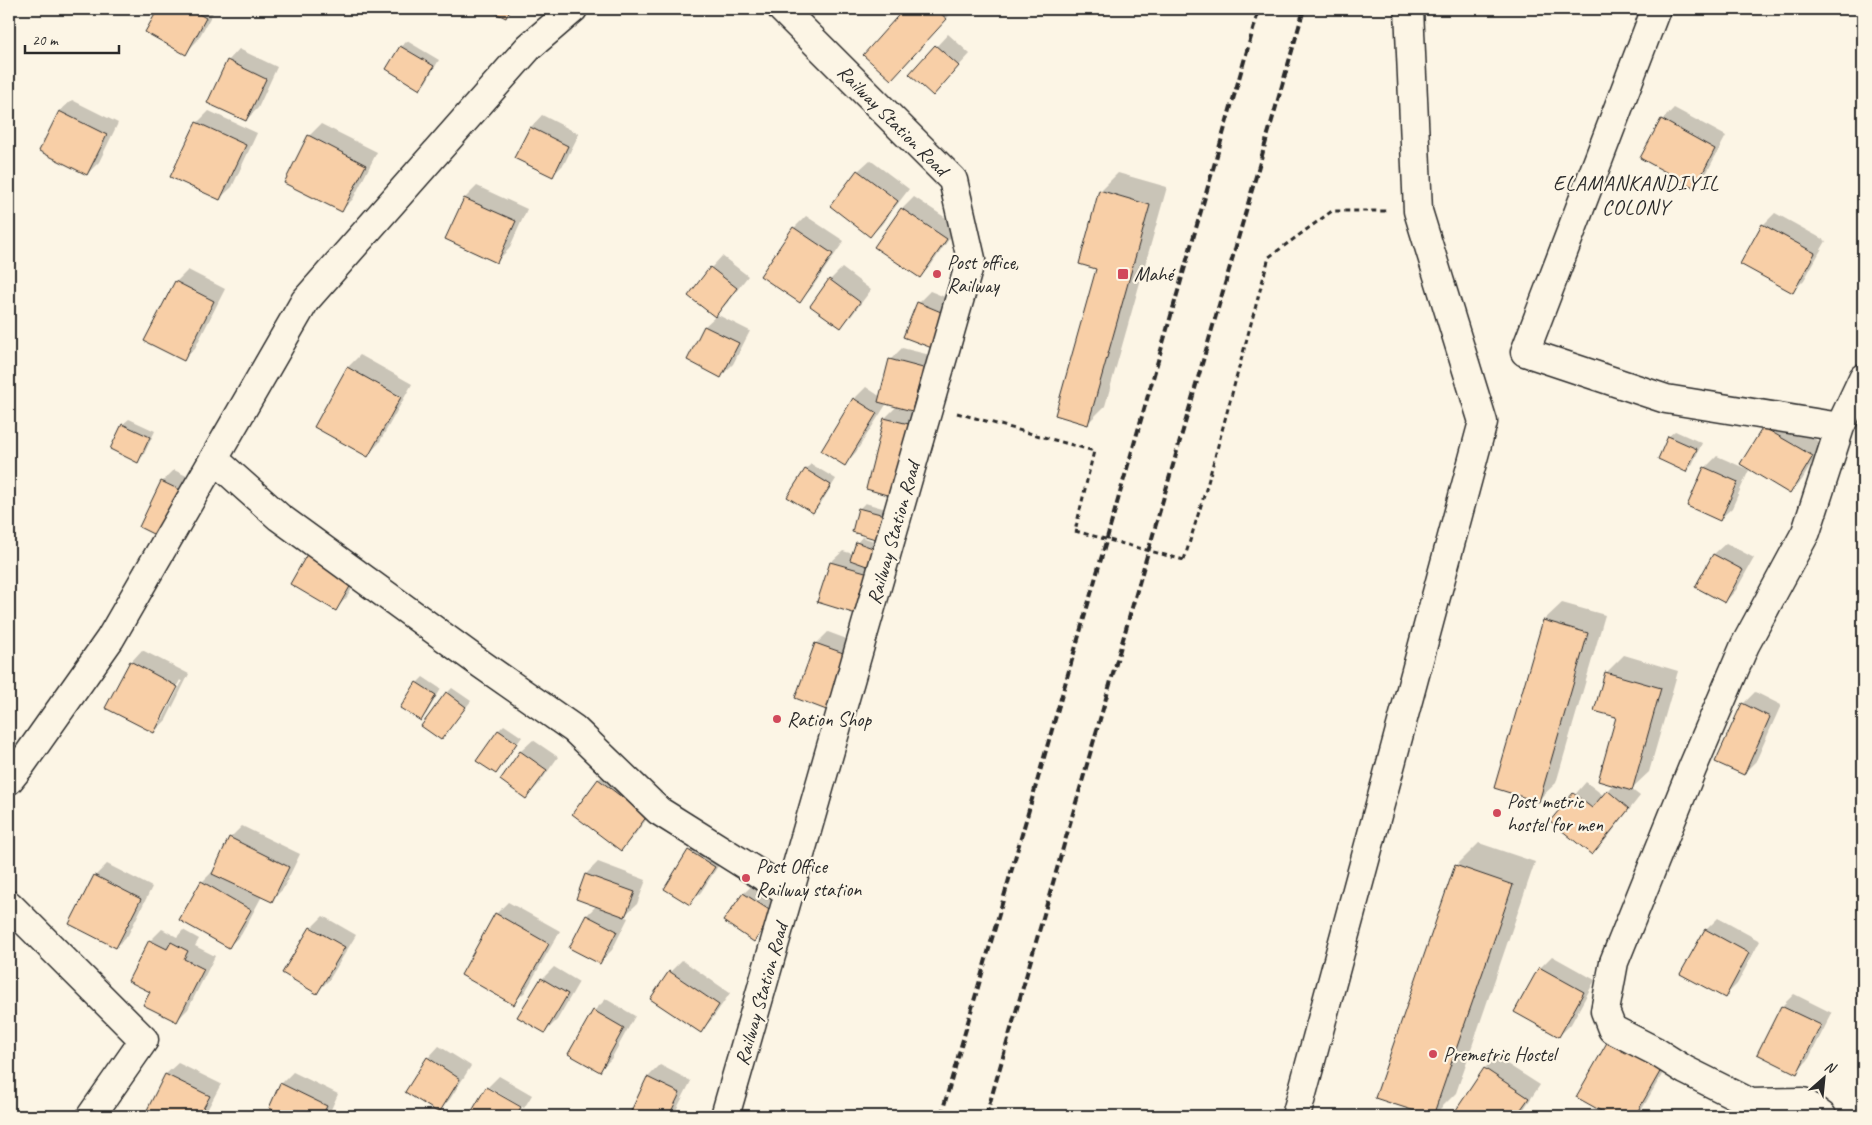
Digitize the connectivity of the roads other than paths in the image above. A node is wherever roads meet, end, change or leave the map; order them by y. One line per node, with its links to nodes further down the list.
1 (573, 9): 7 (street)
2 (782, 9): 9 (street, Railway Station Road)
3 (1409, 9): 13 (street)
4 (1656, 9): 6 (street)
5 (1863, 378): 6 (street)
6 (1840, 427): 14 (street)
7 (214, 459): 8 (street); 9 (street)
8 (9, 780)
9 (790, 893): 12 (street, Railway Station Road)
10 (9, 904): 11 (street)
11 (91, 1116)
12 (725, 1116)
13 (1296, 1116)
14 (1822, 1116)

